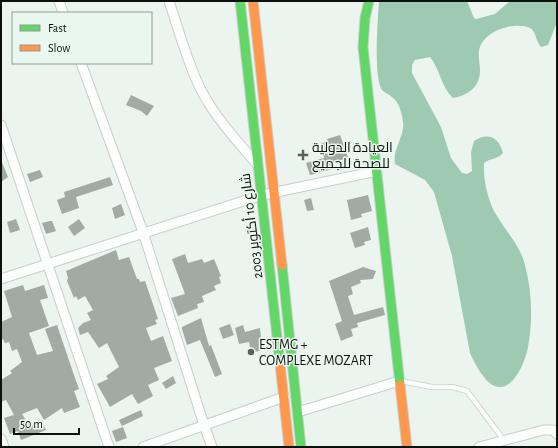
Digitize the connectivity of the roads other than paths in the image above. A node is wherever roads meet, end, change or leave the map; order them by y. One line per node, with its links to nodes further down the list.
1 (59, 1): 6 (street)
2 (169, 1): 9 (street)
3 (240, 1): 9 (main road, شارع 10 أكتوبر 2003)
4 (253, 1): 11 (main road, شارع 10 أكتوبر 2003)
5 (369, 1): 10 (main road)
6 (63, 12)
7 (81, 64): 13 (street)
8 (1, 125): 14 (street)
9 (258, 165): 12 (main road, شارع 10 أكتوبر 2003)
10 (377, 171): 11 (street); 16 (main road)
11 (276, 193): 12 (street); 18 (main road, شارع 10 أكتوبر 2003)
12 (262, 195): 13 (street); 17 (main road, شارع 10 أكتوبر 2003)
13 (142, 232): 14 (street); 19 (street)
14 (48, 263): 15 (street); 24 (street)
15 (1, 278)
16 (399, 381): 18 (street); 22 (lane); 29 (main road)
17 (284, 397): 19 (street); 27 (main road, شارع 10 أكتوبر 2003)
18 (298, 412): 28 (main road, شارع 10 أكتوبر 2003)
19 (204, 426): 25 (street); 26 (street)
20 (557, 434): 22 (street)
21 (1, 438): 23 (street)
22 (503, 440): 30 (street)
23 (4, 447)
24 (109, 447)
25 (143, 447)
26 (212, 447)
27 (290, 447)
28 (301, 447)
29 (408, 447)
30 (479, 447)

